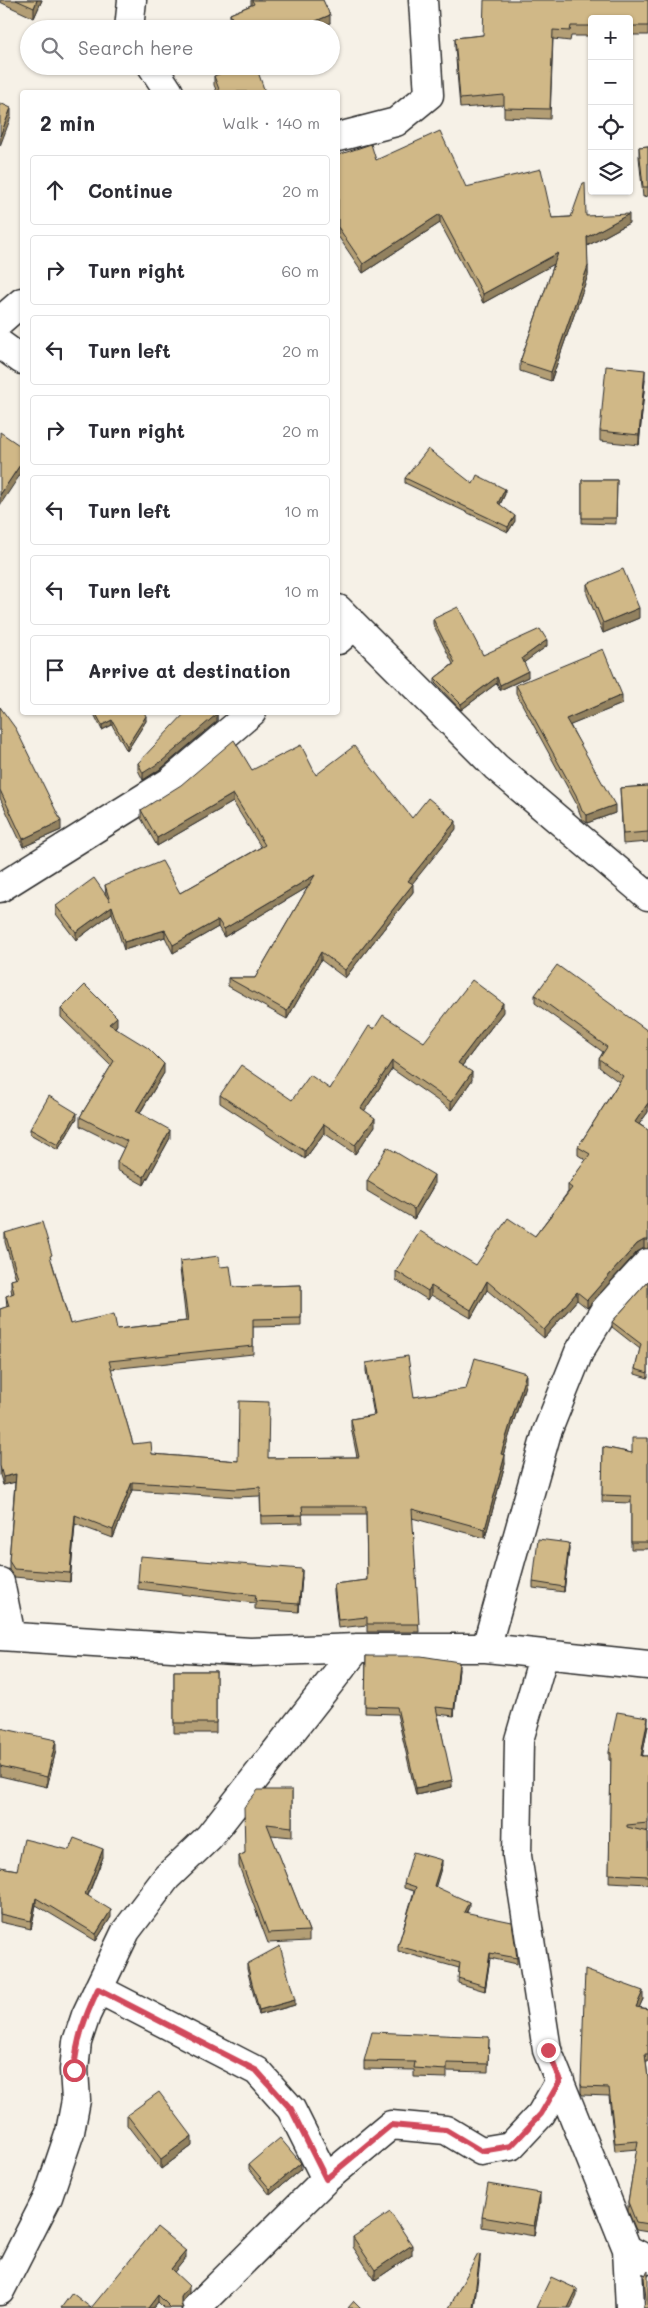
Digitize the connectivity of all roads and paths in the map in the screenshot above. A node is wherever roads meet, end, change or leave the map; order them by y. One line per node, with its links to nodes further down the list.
1 (132, 0): 3 (street)
2 (423, 0): 6 (street)
3 (130, 20)
4 (158, 75): 5 (street)
5 (168, 90)
6 (340, 136)
7 (20, 304): 8 (street)
8 (0, 321)
9 (0, 344): 10 (street)
10 (20, 359)
11 (343, 625): 14 (street)
12 (248, 715): 13 (street)
13 (0, 888)
14 (648, 896)
15 (648, 1263): 19 (street)
16 (0, 1582): 17 (street)
17 (5, 1636): 18 (street)
18 (357, 1648): 19 (street); 22 (street)
19 (486, 1648): 20 (street)
20 (544, 1654): 21 (street); 23 (street)
21 (648, 1665)
22 (98, 1989): 24 (street); 26 (street)
23 (560, 2081): 24 (street); 25 (street)
24 (326, 2179): 27 (street)
25 (638, 2254): 28 (street)
26 (0, 2291)
27 (196, 2308)
28 (630, 2308)

